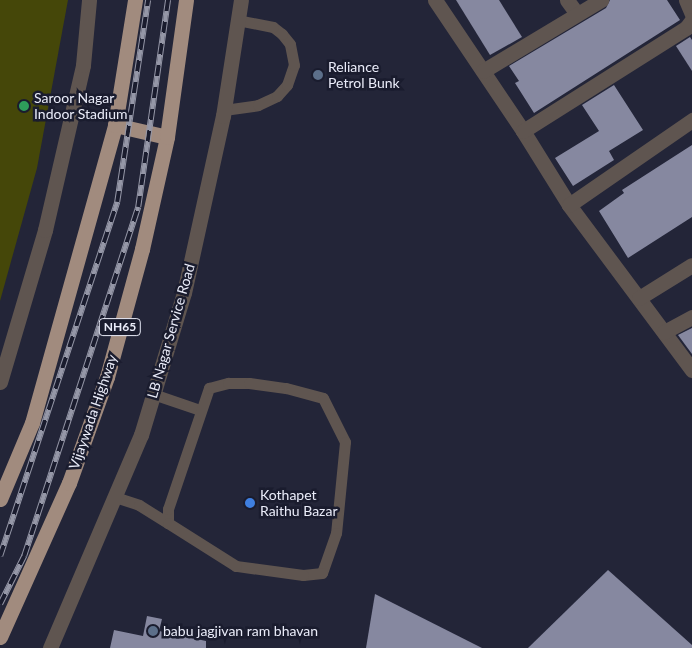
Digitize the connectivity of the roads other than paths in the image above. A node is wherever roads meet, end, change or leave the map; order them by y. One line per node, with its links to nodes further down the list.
1 (89, 0): 25 (street)
2 (135, 0): 16 (highway)
3 (186, 0): 18 (highway, Vijaywada Highway / NH65)
4 (242, 0): 11 (street, LB Nagar Service Road)
5 (434, 0): 13 (street)
6 (567, 0): 9 (street)
7 (601, 0): 9 (street)
8 (686, 0): 10 (street)
9 (577, 14): 13 (street)
10 (692, 14)
11 (238, 20): 14 (street, LB Nagar Service Road); 14 (lane)
12 (692, 20): 17 (street)
13 (483, 71): 17 (street)
14 (224, 110): 26 (street, LB Nagar Service Road)
15 (692, 120): 19 (street)
16 (115, 125): 18 (highway); 29 (highway)
17 (523, 131): 19 (street)
18 (167, 136): 31 (highway, Vijaywada Highway / NH65)
19 (569, 205): 21 (street)
20 (692, 265): 21 (street)
21 (639, 298): 23 (street)
22 (692, 317): 23 (street)
23 (664, 332): 24 (street)
24 (692, 370)
25 (0, 382)
26 (153, 394): 27 (lane); 28 (street, LB Nagar Service Road)
27 (200, 410): 30 (lane); 30 (lane)
28 (115, 497): 30 (lane); 32 (street, LB Nagar Service Road)
29 (0, 499)
30 (168, 523)
31 (0, 637)
32 (50, 648)

